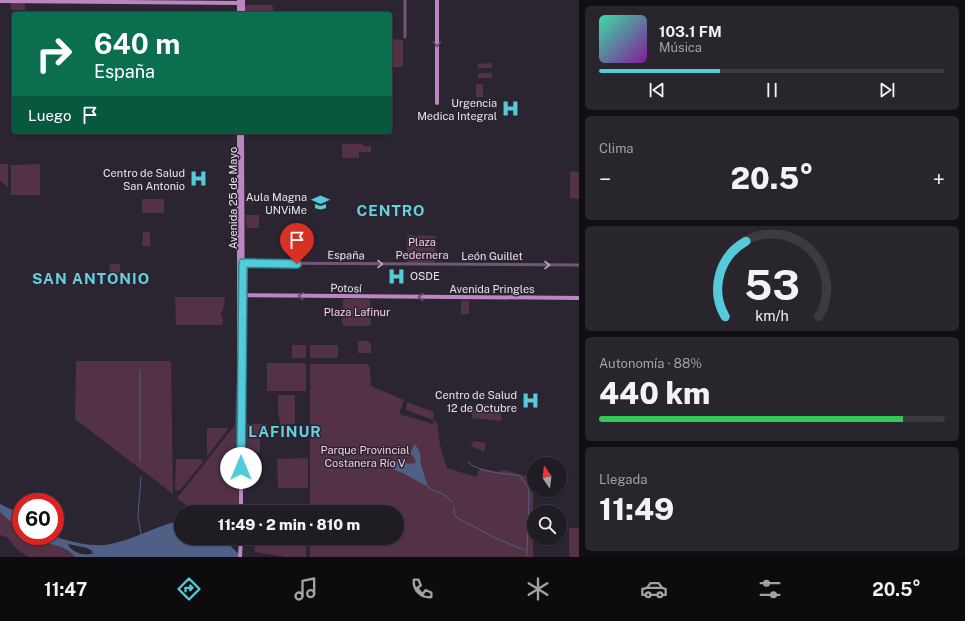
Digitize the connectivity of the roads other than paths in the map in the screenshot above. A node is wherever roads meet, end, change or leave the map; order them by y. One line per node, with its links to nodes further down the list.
1 (405, 0): 7 (street)
2 (437, 0): 8 (main road, one-way to 8)
3 (0, 1): 4 (main road)
4 (241, 2): 5 (main road); 6 (main road)
5 (239, 12)
6 (243, 12)
7 (405, 37)
8 (437, 103)
9 (239, 134): 11 (main road, Avenida 25 de Mayo)
10 (242, 134): 11 (main road, Avenida 25 de Mayo)
11 (241, 231): 12 (main road, Avenida 25 de Mayo)
12 (241, 263): 13 (street, España, one-way to 13); 15 (main road, Avenida 25 de Mayo)
13 (405, 264): 14 (street, León Guillet, one-way to 14)
14 (579, 265)
15 (241, 295): 16 (main road, Potosí, one-way to 15); 18 (main road, Avenida 25 de Mayo)
16 (405, 297): 17 (main road, Avenida Pringles, one-way to 16)
17 (579, 298)
18 (241, 505)
19 (240, 545): 20 (main road)
20 (240, 557)

